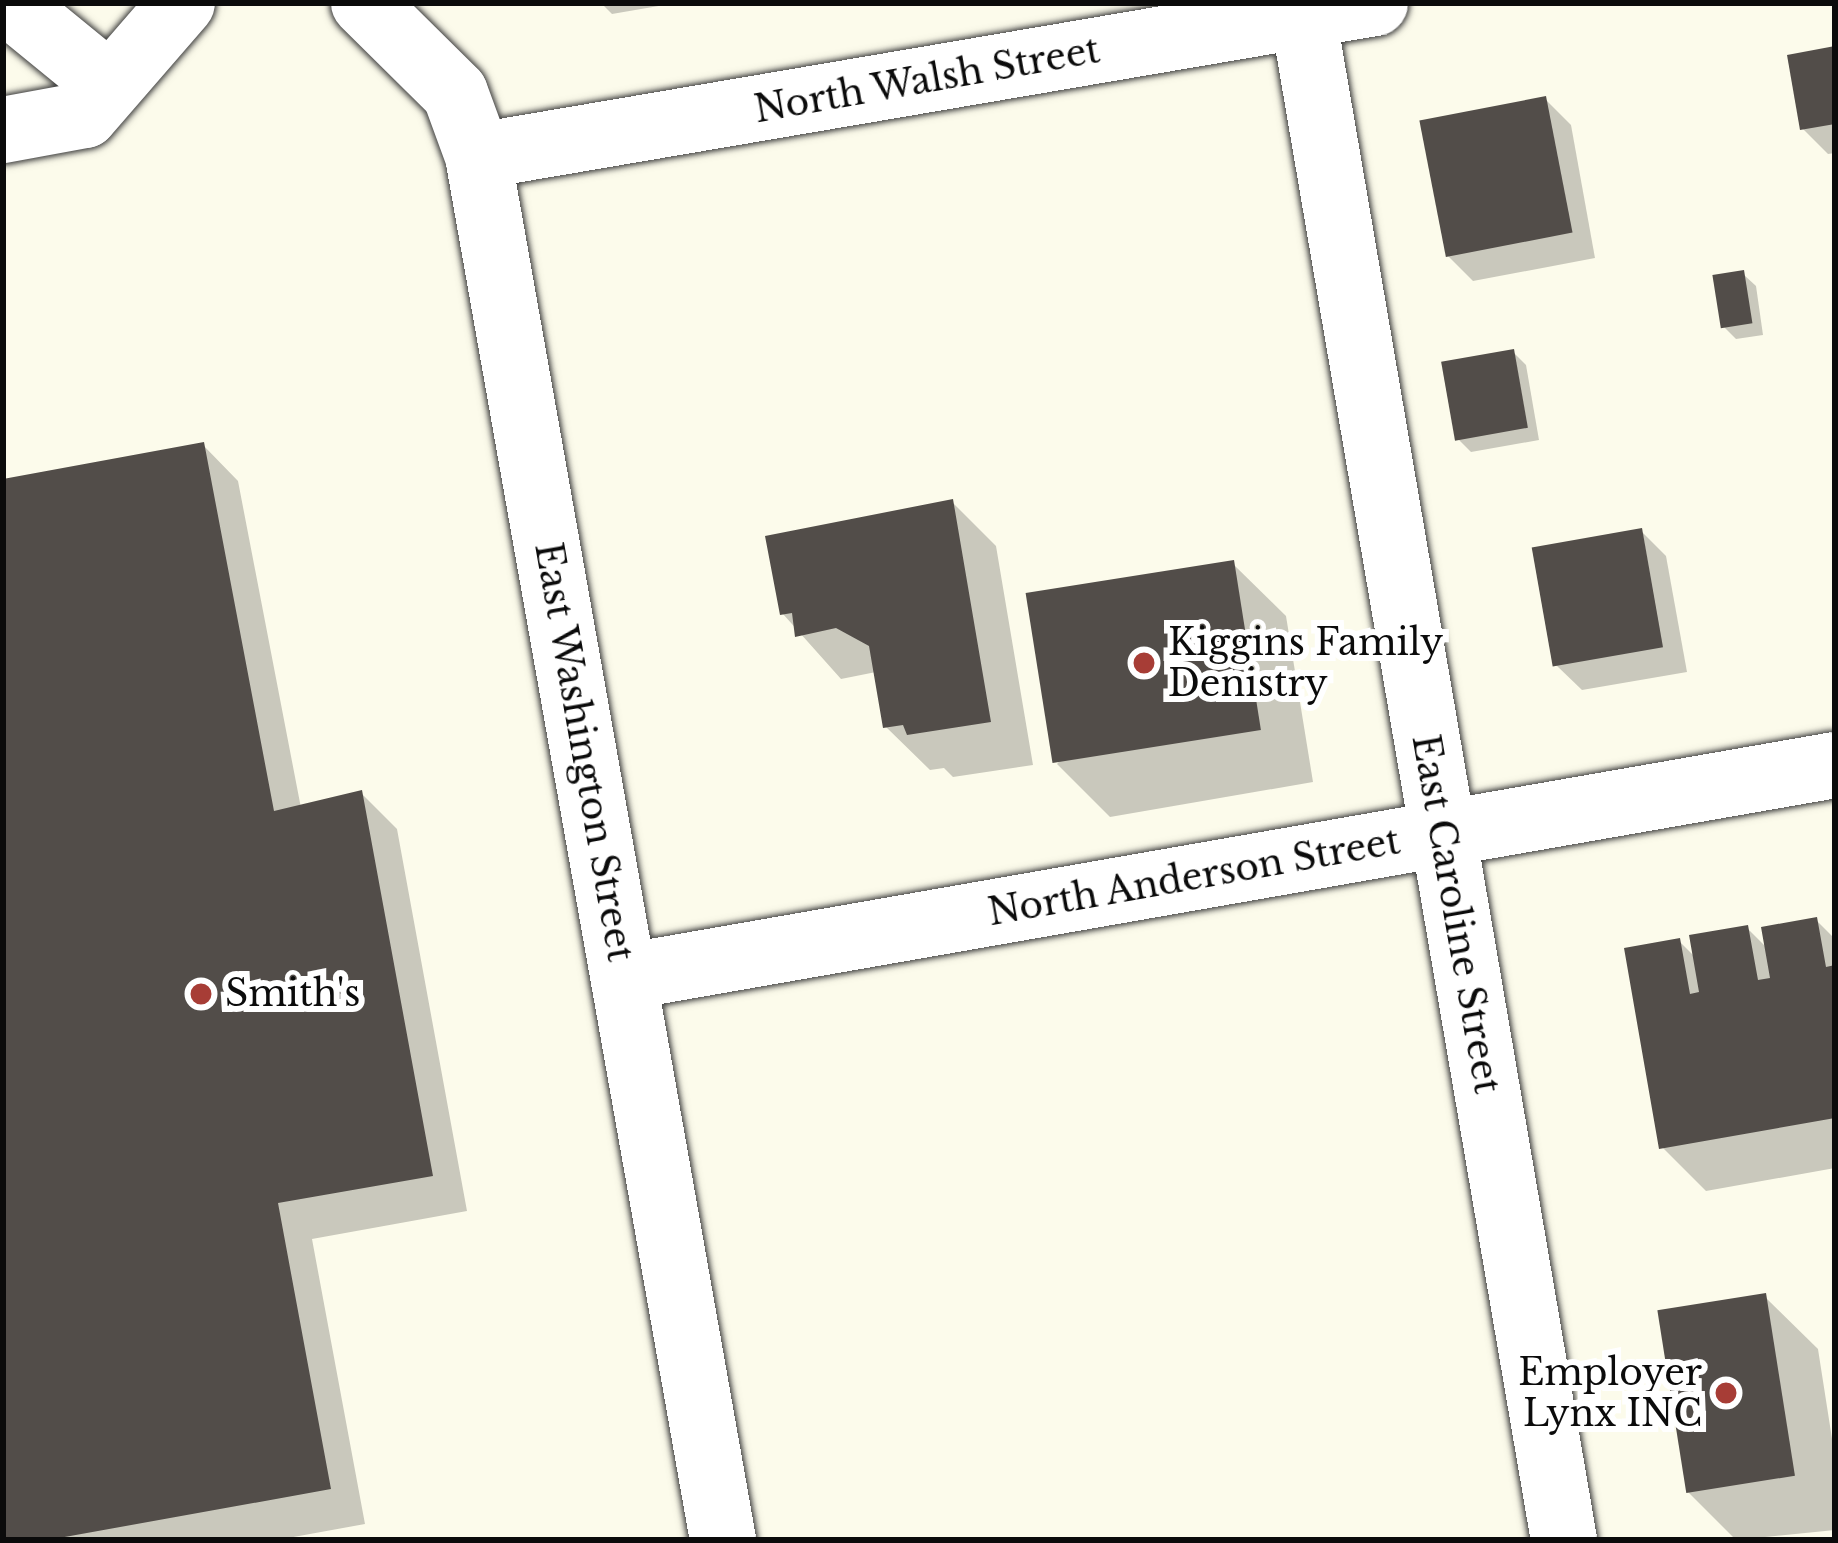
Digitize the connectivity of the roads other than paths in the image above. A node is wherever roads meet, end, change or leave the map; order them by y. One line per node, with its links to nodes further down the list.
1 (9, 3): 6 (street)
2 (182, 3): 6 (street)
3 (364, 3): 8 (street, East Washington Street)
4 (1375, 3): 5 (street, North Walsh Street)
5 (1303, 9): 8 (street, North Walsh Street); 10 (street, East Caroline Street)
6 (108, 84): 7 (street)
7 (3, 130)
8 (478, 156): 11 (street, East Washington Street)
9 (1835, 765): 10 (street, North Anderson Street)
10 (1442, 834): 11 (street, North Anderson Street); 13 (street, East Caroline Street)
11 (624, 977): 12 (street, East Washington Street)
12 (723, 1540)
13 (1564, 1540)

